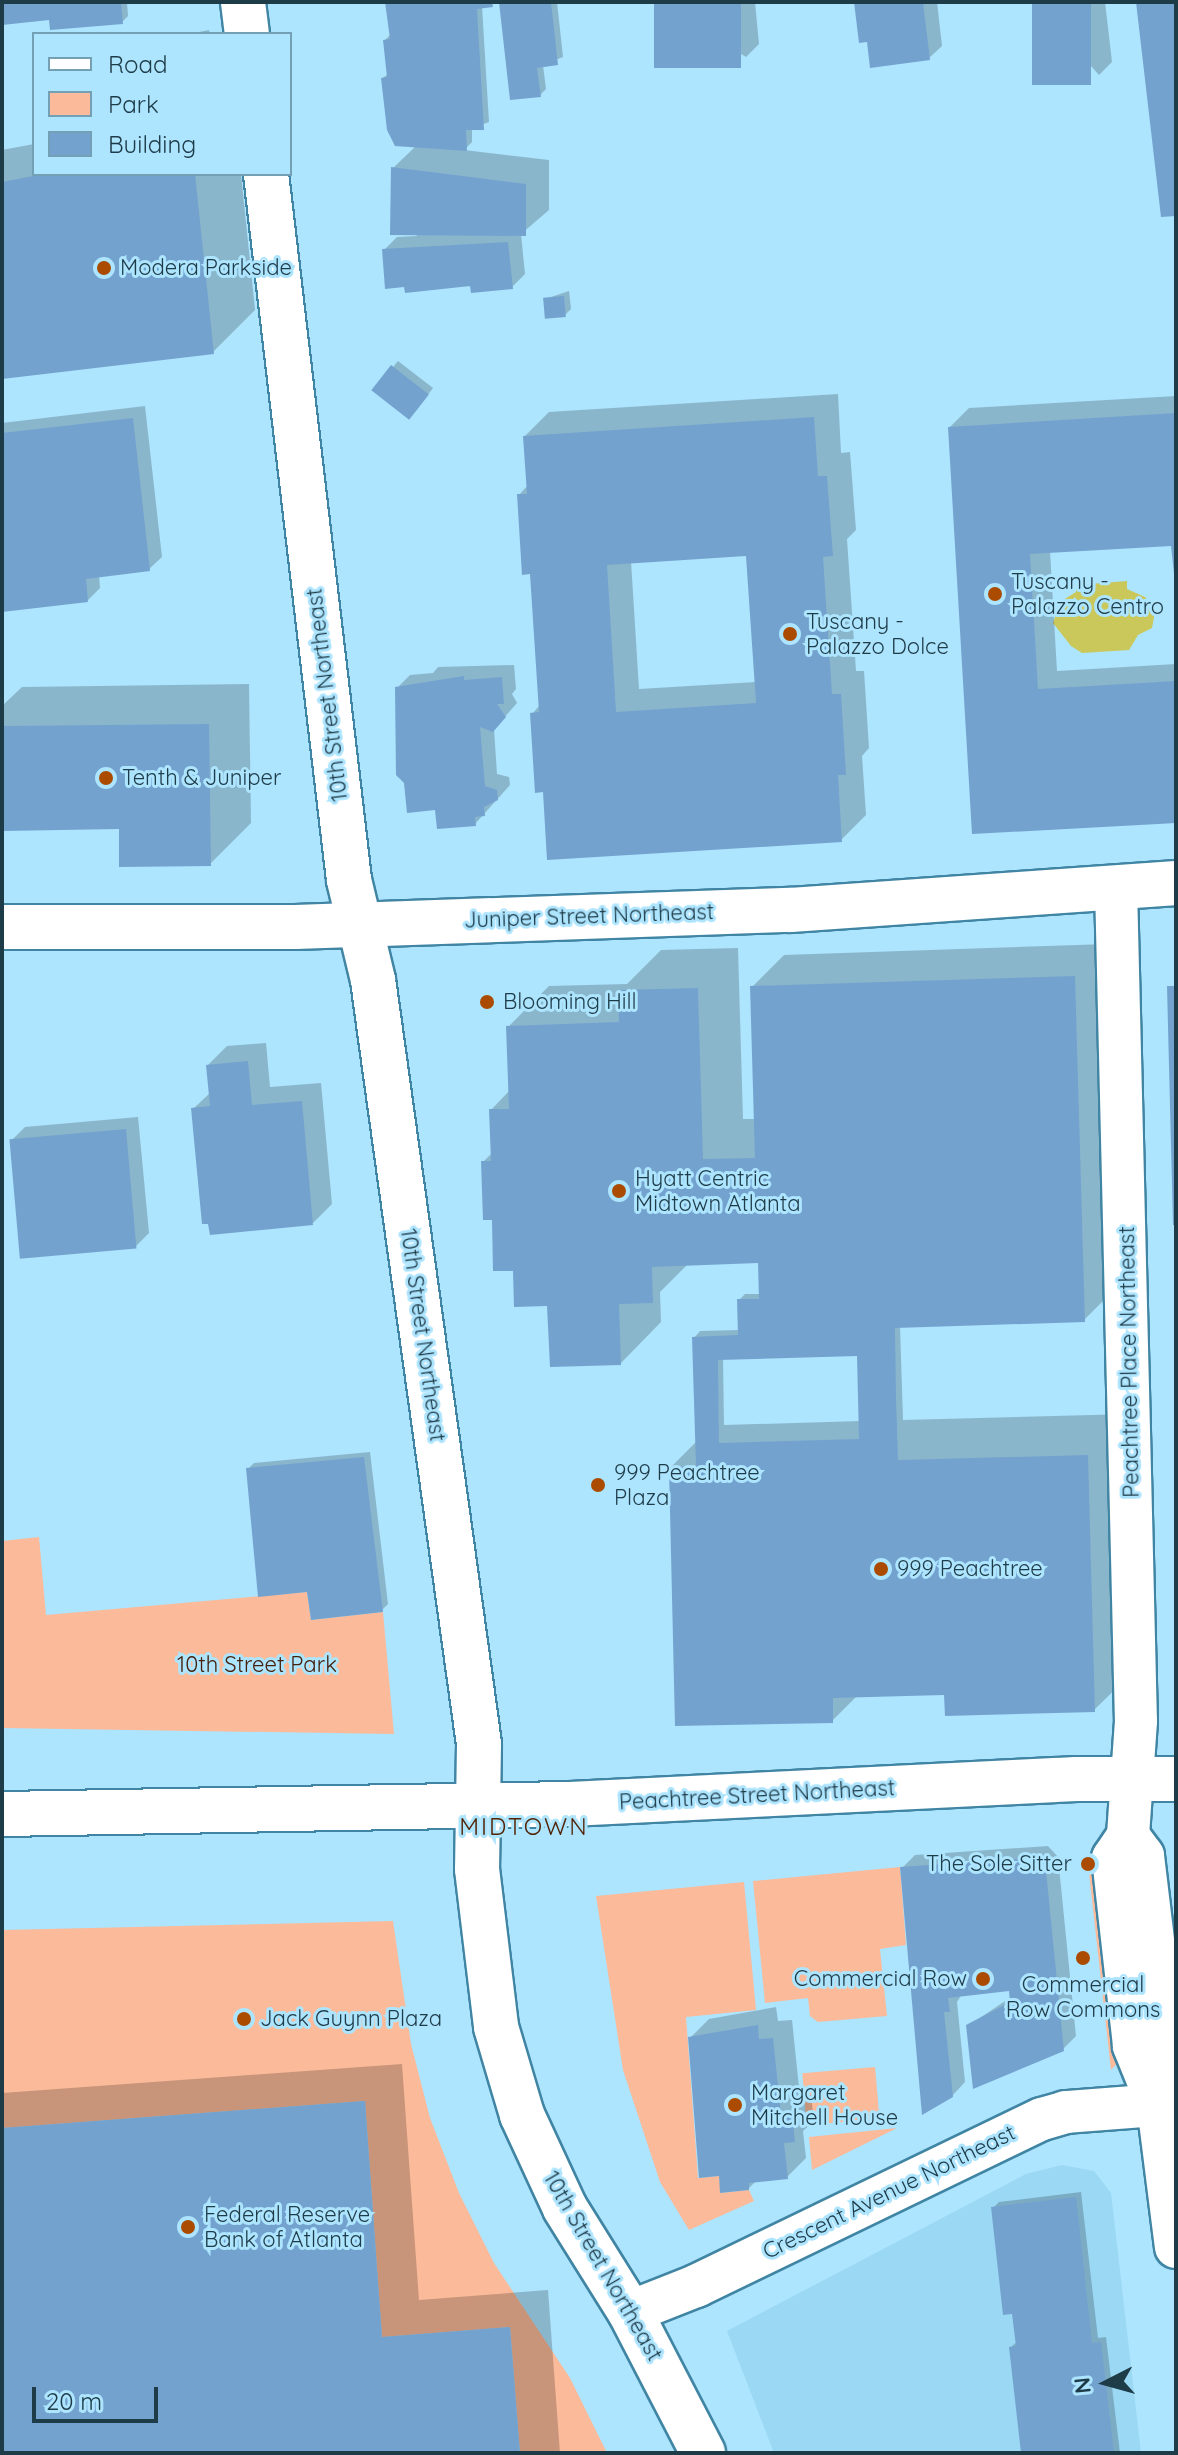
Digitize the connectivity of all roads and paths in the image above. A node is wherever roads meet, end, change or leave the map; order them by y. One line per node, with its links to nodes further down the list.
1 (243, 2): 2 (main road)
2 (247, 32)
3 (266, 176): 6 (main road, 10th Street Northeast)
4 (1176, 883): 5 (main road, Juniper Street Northeast)
5 (1116, 887): 6 (main road, Juniper Street Northeast); 8 (street, Peachtree Place Northeast)
6 (359, 923): 7 (main road, Juniper Street Northeast); 10 (main road, 10th Street Northeast)
7 (2, 927)
8 (1132, 1779): 9 (main road, Peachtree Street Northeast); 10 (main road, Peachtree Street Northeast); 12 (street, Peachtree Place Northeast)
9 (1176, 1779)
10 (478, 1805): 11 (main road, Peachtree Street Northeast); 14 (main road, 10th Street Northeast)
11 (2, 1814)
12 (1158, 2105): 13 (street, Peachtree Place Northeast); 14 (street, Crescent Avenue Northeast)
13 (1176, 2247)
14 (630, 2312): 15 (main road, 10th Street Northeast)
15 (703, 2453)

